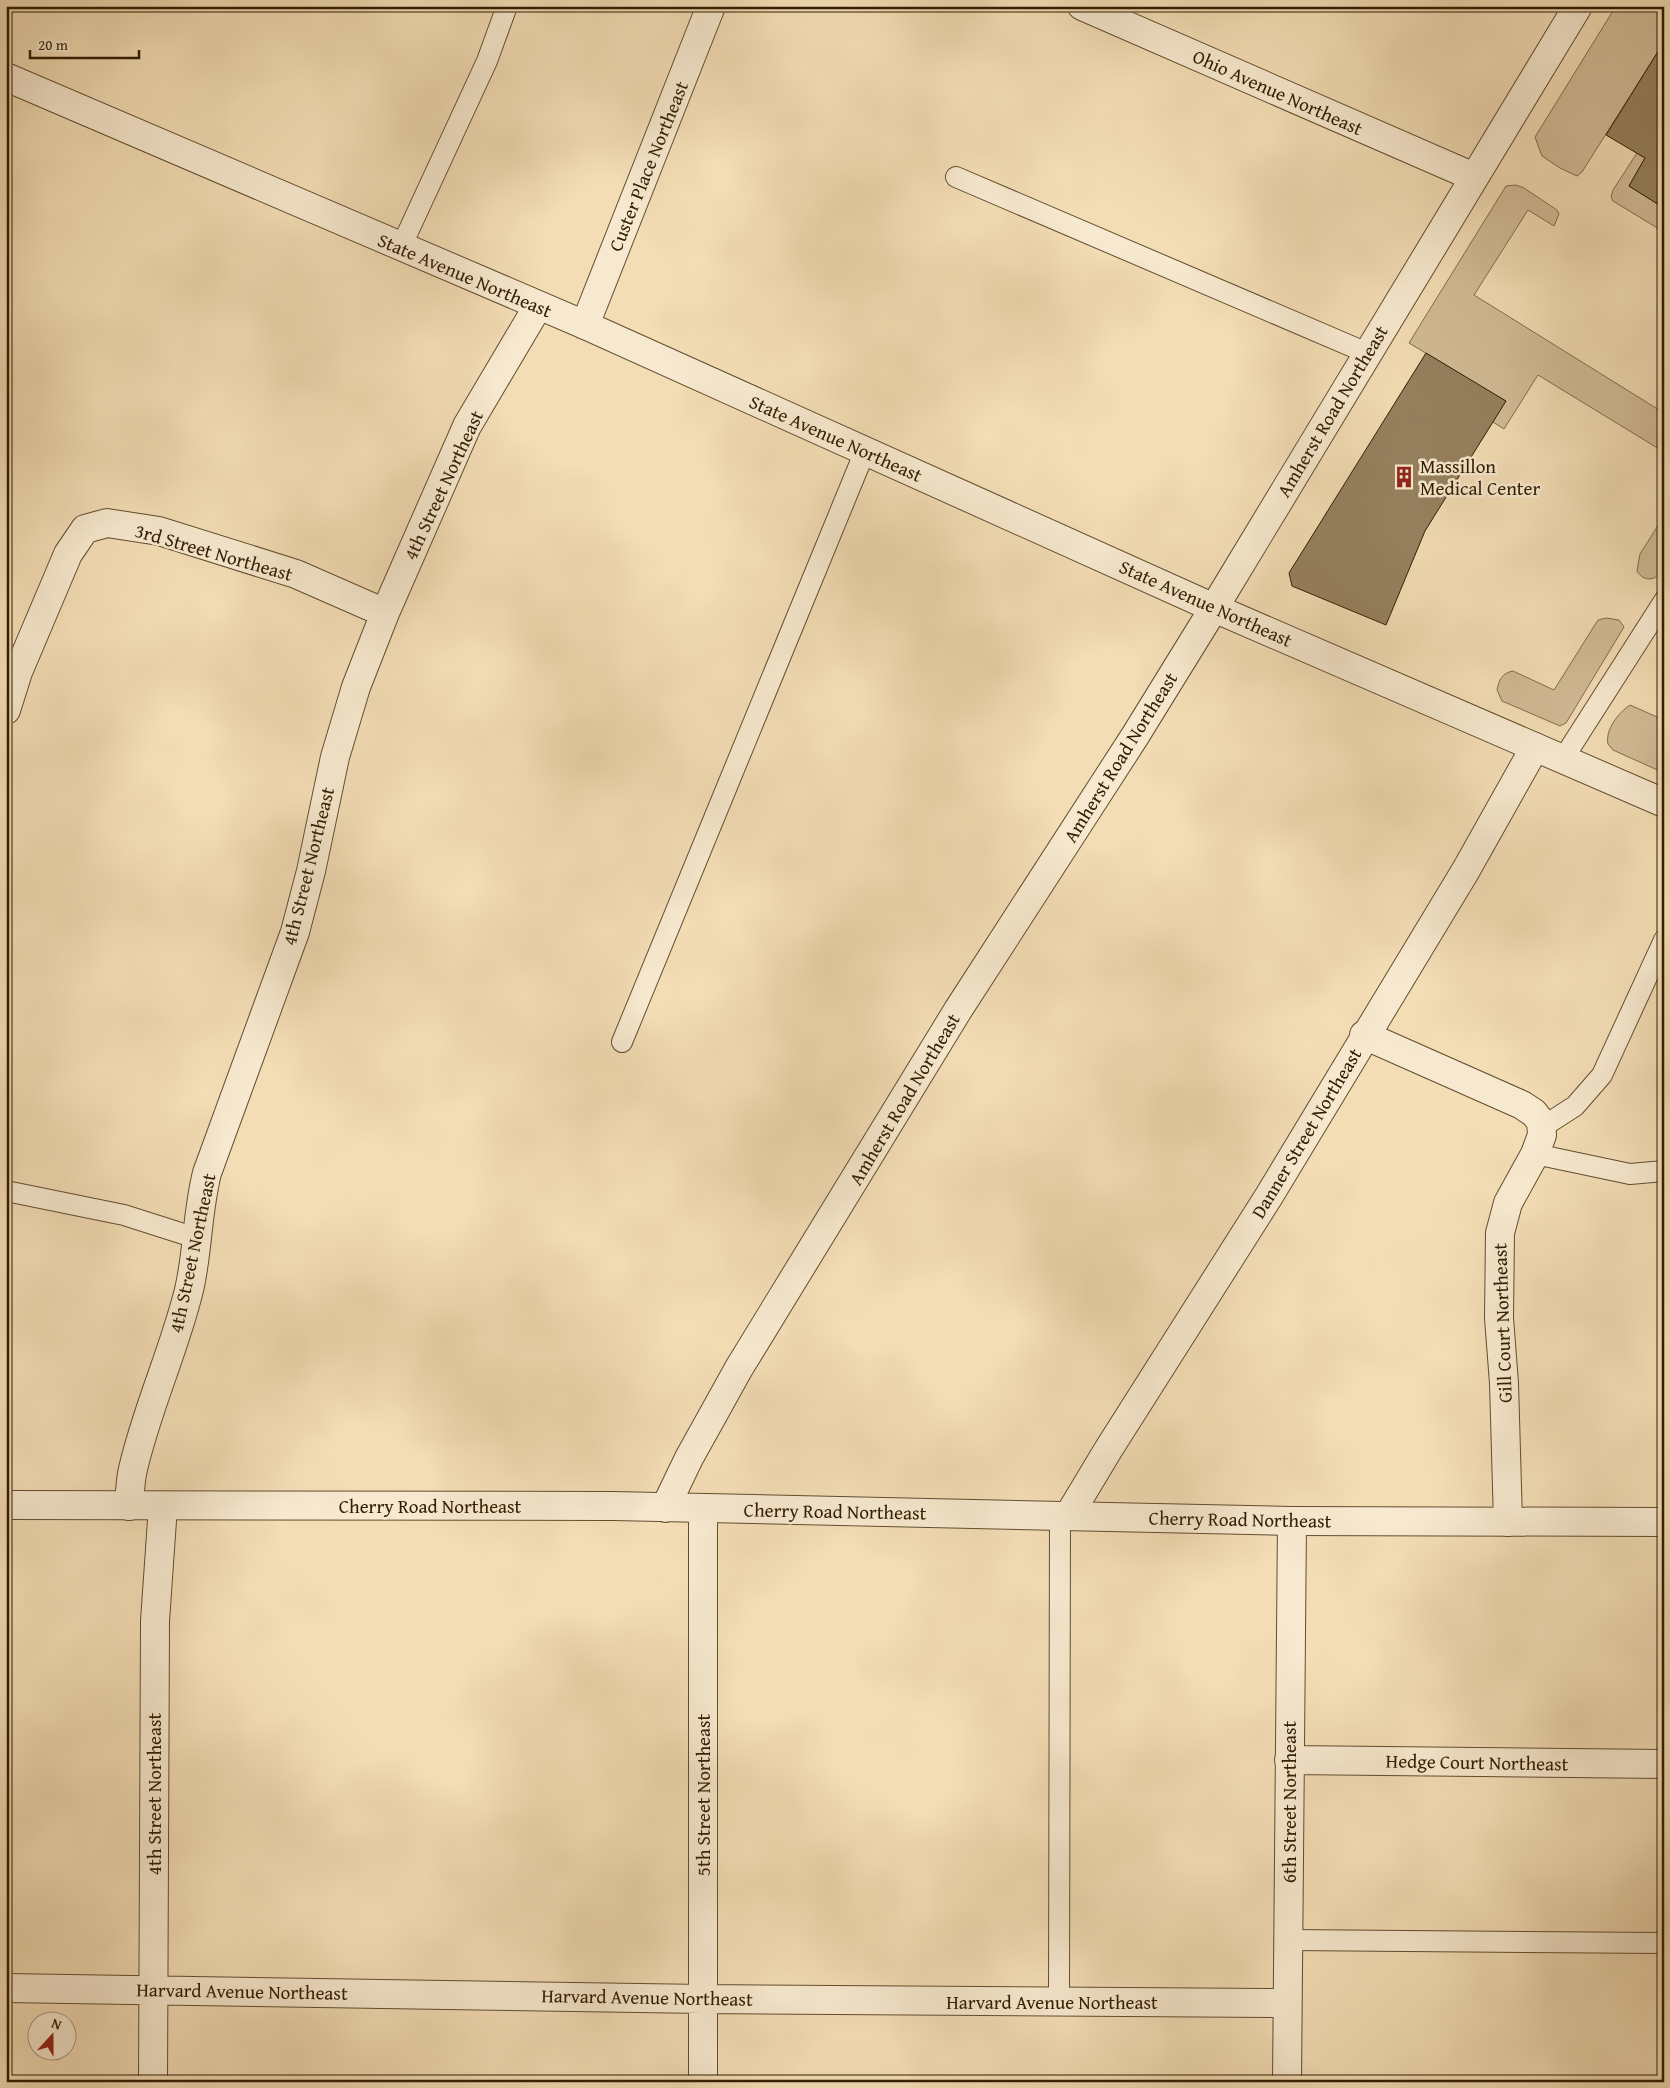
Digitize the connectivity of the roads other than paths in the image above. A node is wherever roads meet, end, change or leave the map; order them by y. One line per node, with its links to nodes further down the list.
1 (507, 6): 8 (lane)
2 (712, 6): 10 (street, Custer Place Northeast)
3 (1082, 6): 7 (street, Ohio Avenue Northeast)
4 (1578, 6): 7 (street, Amherst Road Northeast)
5 (6, 76): 8 (street, State Avenue Northeast)
6 (956, 177): 11 (lane)
7 (1474, 177): 11 (street, Amherst Road Northeast)
8 (401, 247): 9 (street, State Avenue Northeast)
9 (538, 306): 10 (street, State Avenue Northeast); 15 (street, 4th Street Northeast)
10 (585, 325): 12 (street, State Avenue Northeast)
11 (1367, 354): 14 (street, Amherst Road Northeast)
12 (865, 451): 14 (street, State Avenue Northeast); 22 (lane)
13 (1664, 601): 18 (lane)
14 (1214, 608): 17 (street, State Avenue Northeast); 31 (street, Amherst Road Northeast)
15 (385, 613): 16 (street, 3rd Street Northeast); 27 (street, 4th Street Northeast)
16 (6, 710)
17 (1535, 747): 18 (street, State Avenue Northeast); 21 (street, Danner Street Northeast)
18 (1563, 759): 19 (street, State Avenue Northeast)
19 (1664, 803)
20 (1664, 940): 23 (lane)
21 (1364, 1035): 23 (street); 33 (street, Danner Street Northeast)
22 (622, 1042)
23 (1542, 1128): 24 (street, Gill Court Northeast)
24 (1535, 1154): 25 (lane); 35 (street, Gill Court Northeast)
25 (1664, 1171)
26 (6, 1191): 27 (lane)
27 (196, 1238): 29 (street, 4th Street Northeast)
28 (6, 1505): 29 (street, Cherry Road Northeast)
29 (129, 1506): 30 (street, Cherry Road Northeast)
30 (163, 1506): 31 (street, Cherry Road Northeast); 42 (street, 4th Street Northeast)
31 (665, 1508): 32 (street, Cherry Road Northeast)
32 (703, 1509): 33 (street, Cherry Road Northeast); 43 (street, 5th Street Northeast)
33 (1065, 1515): 34 (street, Cherry Road Northeast); 44 (lane)
34 (1292, 1521): 35 (street, Cherry Road Northeast); 37 (street, 6th Street Northeast)
35 (1508, 1522): 36 (street, Cherry Road Northeast)
36 (1664, 1522)
37 (1290, 1760): 38 (street, Hedge Court Northeast); 39 (street, 6th Street Northeast)
38 (1664, 1764)
39 (1288, 1940): 40 (lane); 45 (street, 6th Street Northeast)
40 (1664, 1943)
41 (6, 1988): 42 (street, Harvard Avenue Northeast)
42 (153, 1990): 43 (street, Harvard Avenue Northeast); 46 (street, 4th Street Northeast)
43 (704, 1998): 44 (street, Harvard Avenue Northeast); 47 (street, 5th Street Northeast)
44 (1059, 2002): 45 (street, Harvard Avenue Northeast)
45 (1287, 2003): 48 (street, 6th Street Northeast)
46 (153, 2082)
47 (703, 2082)
48 (1287, 2082)

